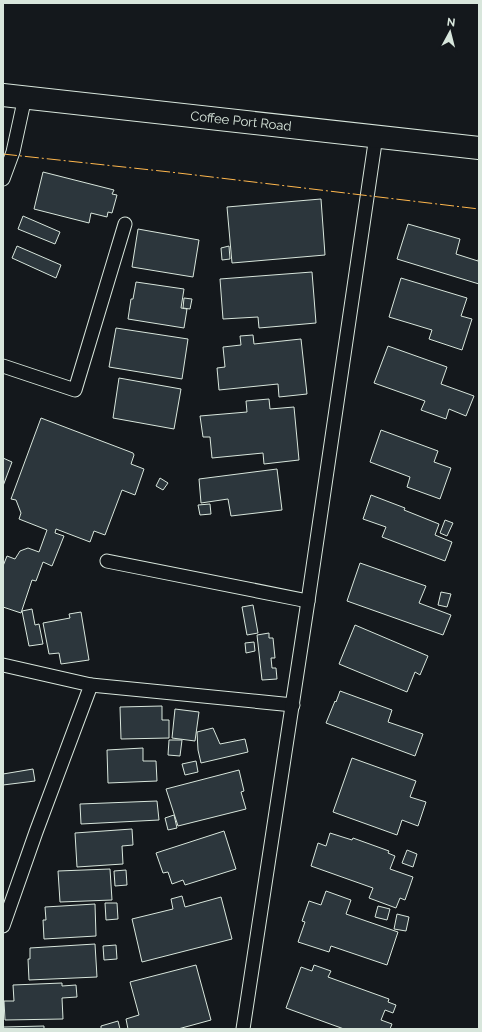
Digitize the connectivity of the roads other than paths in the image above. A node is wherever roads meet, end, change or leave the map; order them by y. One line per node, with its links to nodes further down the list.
1 (3, 95): 2 (street, Coffee Port Road)
2 (25, 97): 3 (street, Coffee Port Road); 5 (lane)
3 (376, 136): 4 (street, Coffee Port Road); 9 (lane)
4 (479, 148)
5 (3, 179)
6 (125, 224): 7 (lane)
7 (3, 366)
8 (107, 561): 9 (lane)
9 (308, 602): 12 (lane)
10 (3, 665): 11 (lane)
11 (92, 685): 12 (lane); 13 (lane)
12 (293, 705): 14 (lane)
13 (3, 926)
14 (244, 1029)

